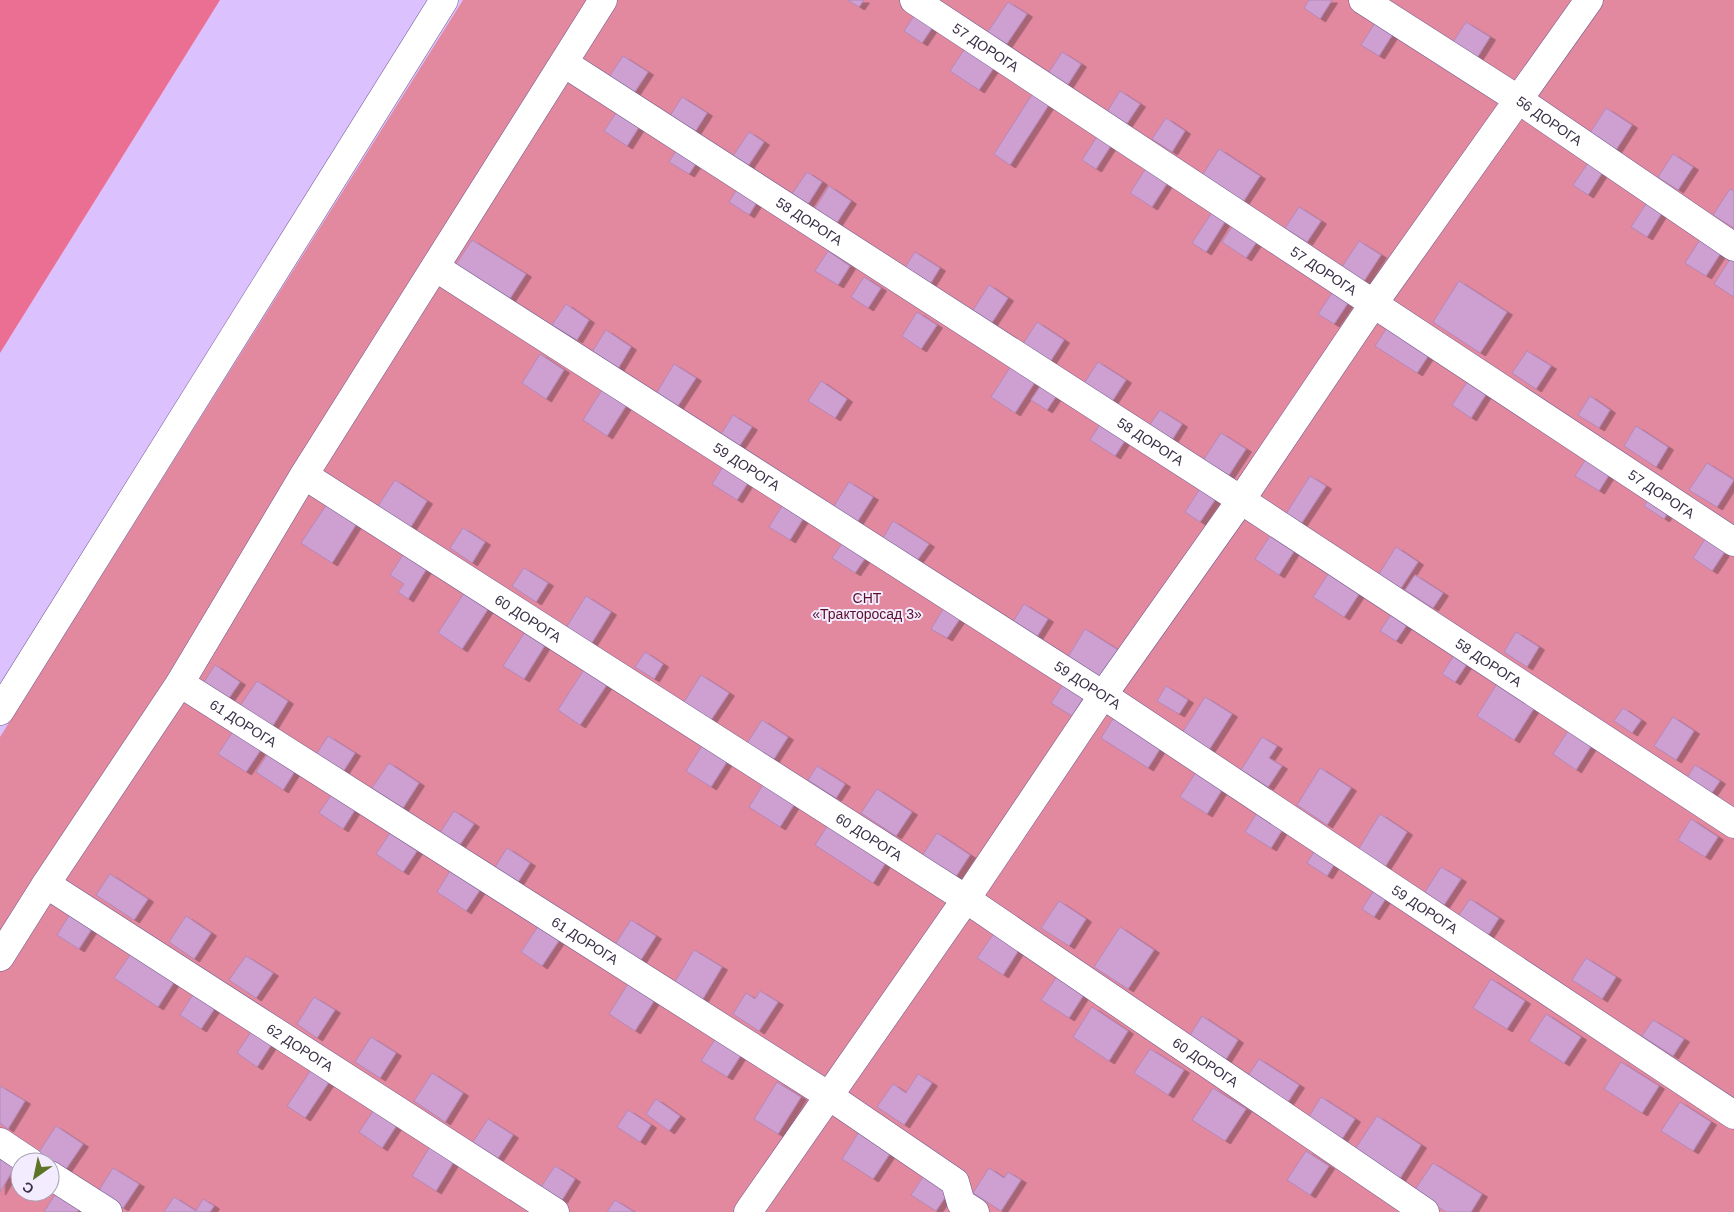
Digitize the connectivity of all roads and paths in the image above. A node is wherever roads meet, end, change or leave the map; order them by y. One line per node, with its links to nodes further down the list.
1 (444, 0): 16 (street)
2 (604, 0): 6 (street)
3 (914, 0): 10 (street, 57 ДОРОГА)
4 (1363, 0): 7 (street, 56 ДОРОГА)
5 (1589, 0): 7 (street)
6 (564, 63): 9 (street); 12 (street, 58 ДОРОГА)
7 (1519, 100): 8 (street, 56 ДОРОГА); 10 (street)
8 (1734, 247)
9 (435, 268): 11 (street); 15 (street, 59 ДОРОГА)
10 (1374, 303): 12 (street); 13 (street, 57 ДОРОГА)
11 (304, 475): 14 (street); 19 (street, 60 ДОРОГА)
12 (1241, 500): 15 (street); 17 (street, 58 ДОРОГА)
13 (1734, 542)
14 (180, 683): 18 (street); 21 (street, 61 ДОРОГА)
15 (1103, 695): 19 (street); 22 (street, 59 ДОРОГА)
16 (0, 711)
17 (1734, 824)
18 (46, 884): 20 (street); 27 (street, 62 ДОРОГА)
19 (966, 899): 21 (street); 30 (street, 60 ДОРОГА)
20 (0, 957)
21 (829, 1096): 28 (street); 29 (street, 61 ДОРОГА)
22 (1734, 1115)
23 (0, 1142): 24 (street)
24 (15, 1152)
25 (60, 1181): 26 (street)
26 (108, 1212)
27 (555, 1212)
28 (748, 1212)
29 (975, 1212)
30 (1425, 1212)

